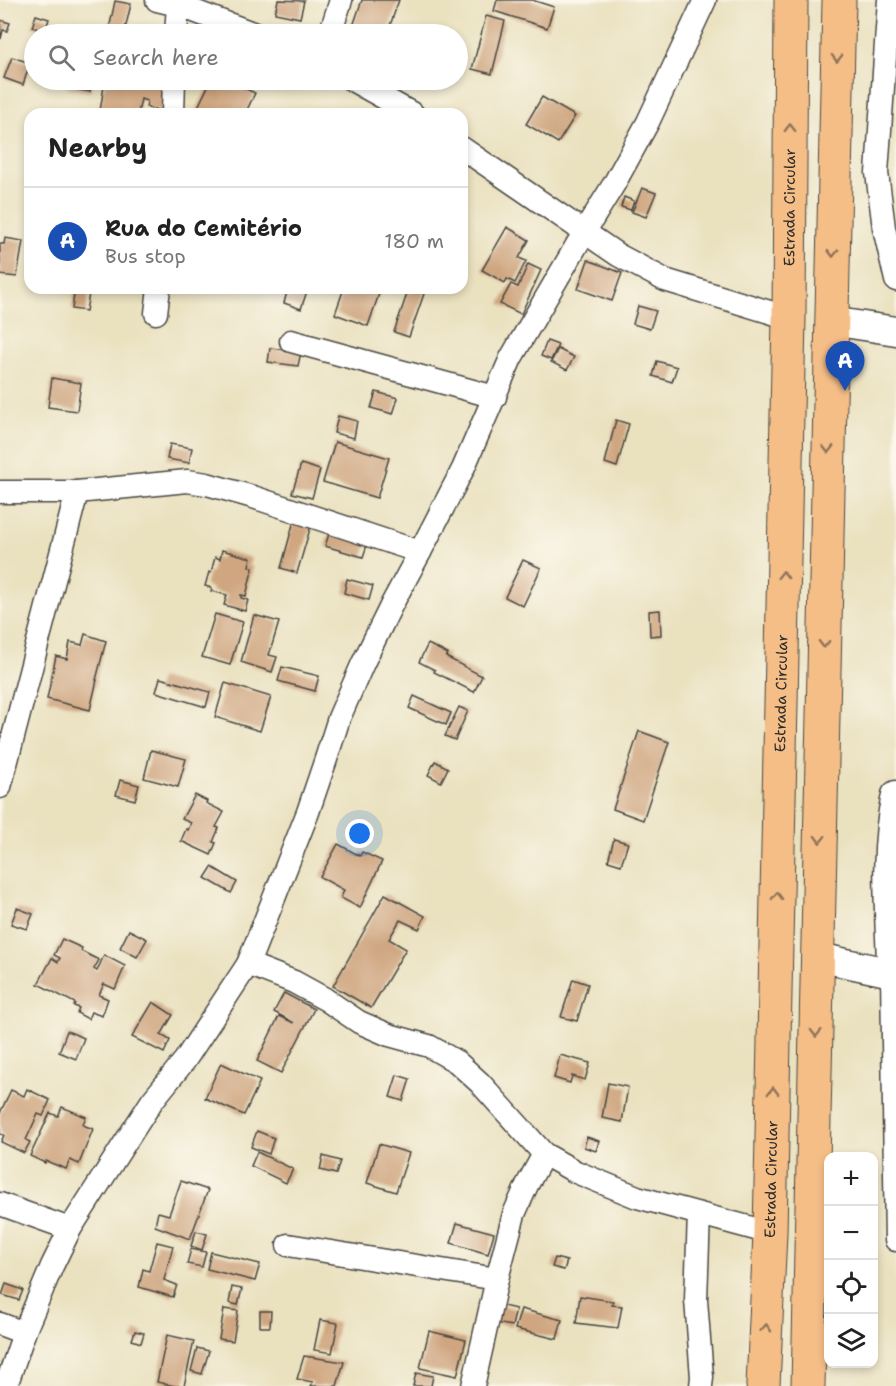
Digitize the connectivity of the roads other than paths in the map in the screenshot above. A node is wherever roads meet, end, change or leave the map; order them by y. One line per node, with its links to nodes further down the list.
1 (341, 0): 9 (street)
2 (705, 0): 15 (street)
3 (791, 0): 19 (main road, Estrada Circular, one-way to 3)
4 (838, 0): 20 (main road, one-way to 20)
5 (889, 0): 16 (street)
6 (167, 2): 7 (street); 8 (street)
7 (173, 24)
8 (228, 24)
9 (333, 24)
10 (174, 90): 12 (street)
11 (370, 90): 13 (street)
12 (173, 108)
13 (402, 108)
14 (468, 152): 15 (street)
15 (585, 231): 19 (street); 23 (street)
16 (896, 280)
17 (158, 294): 18 (street)
18 (156, 313)
19 (789, 318): 36 (main road, Estrada Circular, one-way to 19)
20 (831, 321): 21 (street); 29 (main road, one-way to 29)
21 (896, 331)
22 (291, 341): 23 (street)
23 (495, 397): 26 (street)
24 (0, 492): 25 (street)
25 (77, 492): 26 (street); 27 (street)
26 (420, 552): 30 (street)
27 (0, 787)
28 (896, 795): 31 (street)
29 (818, 957): 31 (street); 46 (main road, one-way to 46)
30 (248, 964): 32 (street); 35 (street)
31 (894, 980): 37 (street)
32 (544, 1154): 34 (street); 39 (street)
33 (0, 1204): 35 (street)
34 (699, 1214): 36 (street); 44 (street)
35 (70, 1229): 41 (street)
36 (770, 1233): 45 (main road, Estrada Circular, one-way to 36)
37 (896, 1240)
38 (288, 1245): 39 (street)
39 (497, 1279): 43 (street)
40 (0, 1324): 41 (street)
41 (24, 1333): 42 (street)
42 (6, 1386)
43 (473, 1386)
44 (701, 1386)
45 (763, 1386)
46 (808, 1386)

